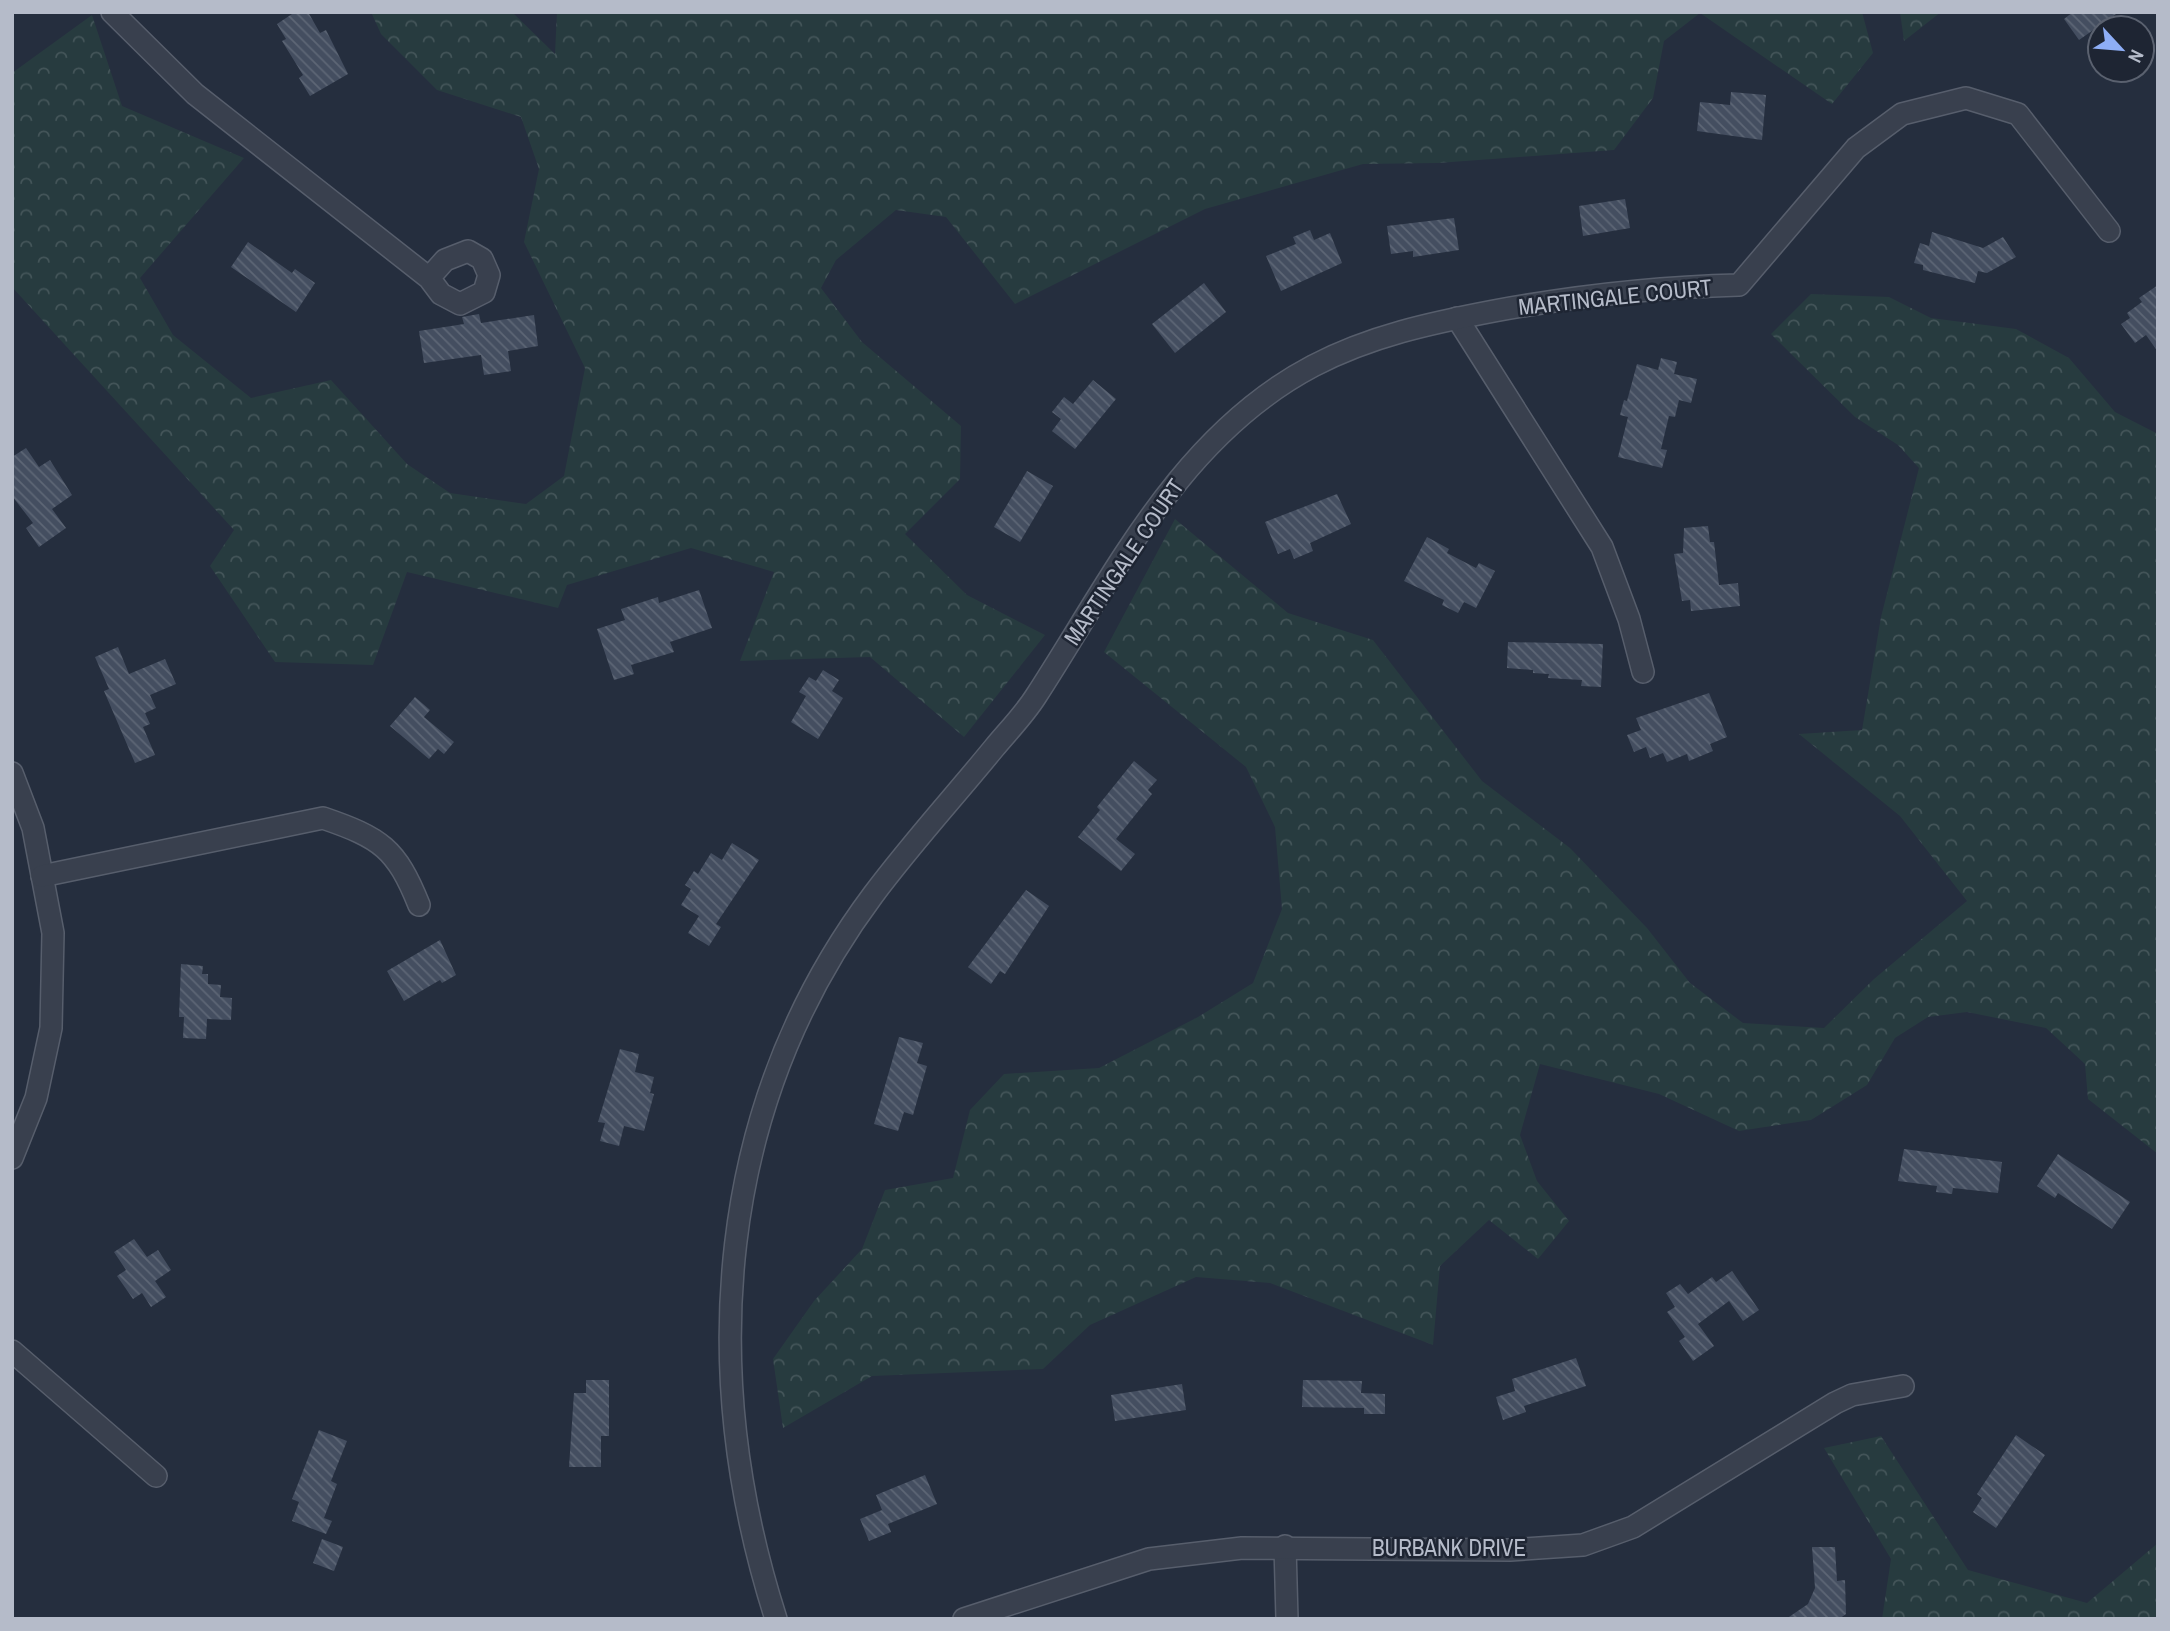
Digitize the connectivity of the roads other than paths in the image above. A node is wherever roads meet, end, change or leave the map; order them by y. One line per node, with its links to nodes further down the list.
1 (112, 12): 3 (street)
2 (2109, 232): 4 (street, MARTINGALE COURT)
3 (429, 278)
4 (1457, 318): 5 (street); 14 (street, MARTINGALE COURT)
5 (1643, 672)
6 (12, 773): 7 (street)
7 (42, 876): 8 (street); 9 (street)
8 (419, 905)
9 (12, 1158)
10 (12, 1351): 12 (street)
11 (1903, 1385): 13 (street, BURBANK DRIVE)
12 (156, 1476)
13 (1285, 1546): 15 (street, BURBANK DRIVE); 16 (street)
14 (776, 1619)
15 (964, 1619)
16 (1287, 1619)

